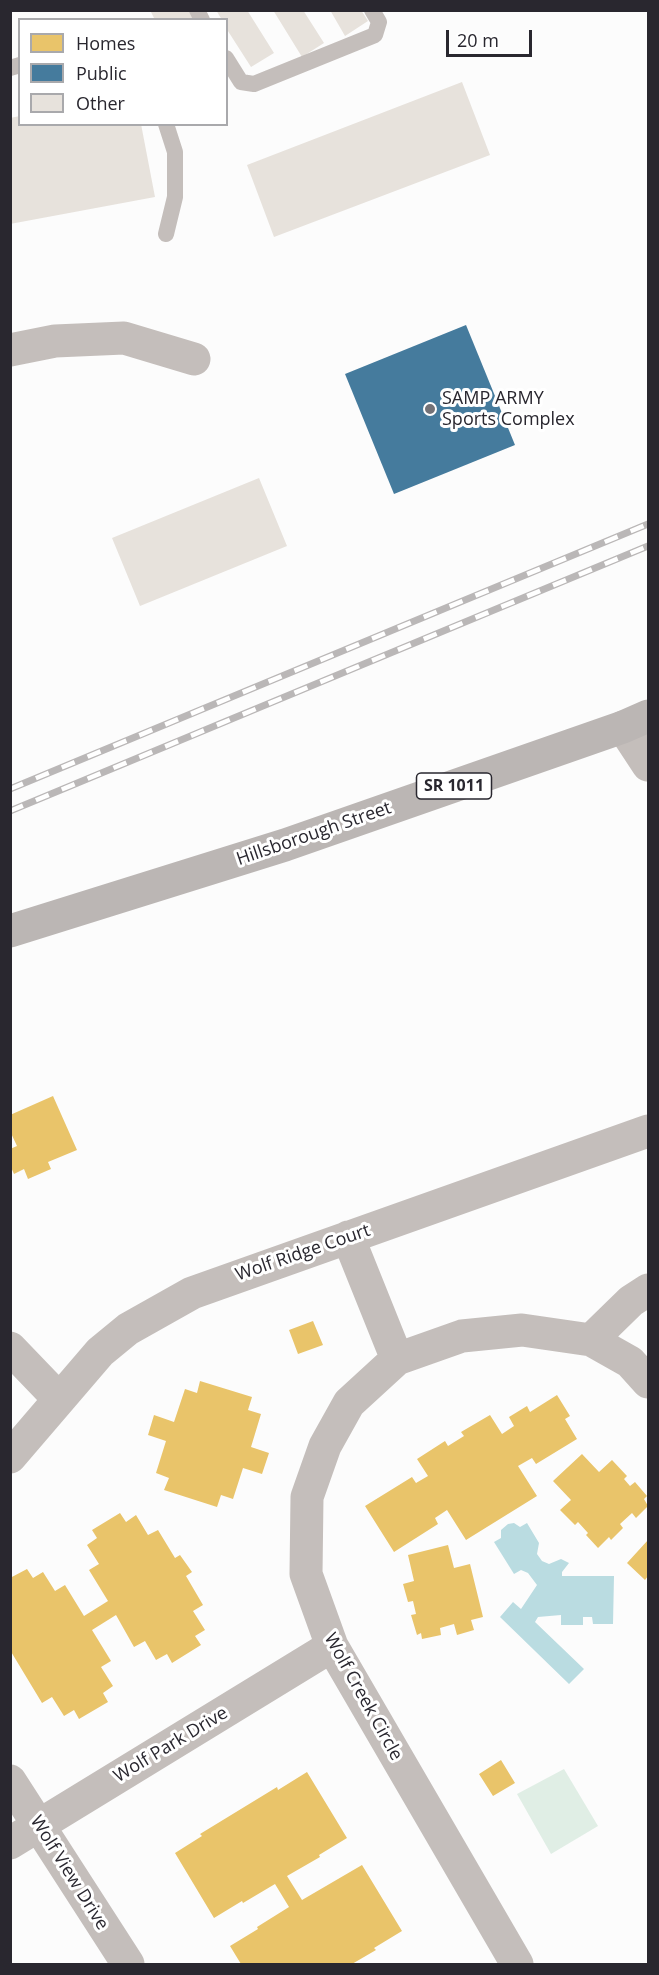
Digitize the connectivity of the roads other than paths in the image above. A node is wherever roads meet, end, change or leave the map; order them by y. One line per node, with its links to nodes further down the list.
1 (372, 10): 2 (lane)
2 (228, 61)
3 (167, 126): 4 (lane)
4 (166, 234)
5 (10, 350): 6 (street)
6 (194, 359)
7 (636, 722): 8 (street); 9 (main road, Hillsborough Street / SR 1011)
8 (648, 765)
9 (10, 931)
10 (648, 1131): 11 (street, Wolf Ridge Court)
11 (348, 1237): 15 (street); 17 (street, Wolf Ridge Court)
12 (648, 1290): 13 (street)
13 (591, 1340): 15 (street, Wolf Creek Circle); 16 (street, Wolf Creek Circle)
14 (10, 1348): 17 (street)
15 (397, 1359): 19 (street, Wolf Creek Circle)
16 (648, 1382)
17 (59, 1399): 18 (street, Wolf Ridge Court)
18 (10, 1457)
19 (332, 1646): 21 (street, Wolf Park Drive); 24 (street, Wolf Creek Circle)
20 (10, 1781): 21 (street, Wolf View Drive)
21 (40, 1825): 22 (street, Wolf Park Drive); 23 (street, Wolf View Drive)
22 (10, 1843)
23 (128, 1965)
24 (518, 1965)

